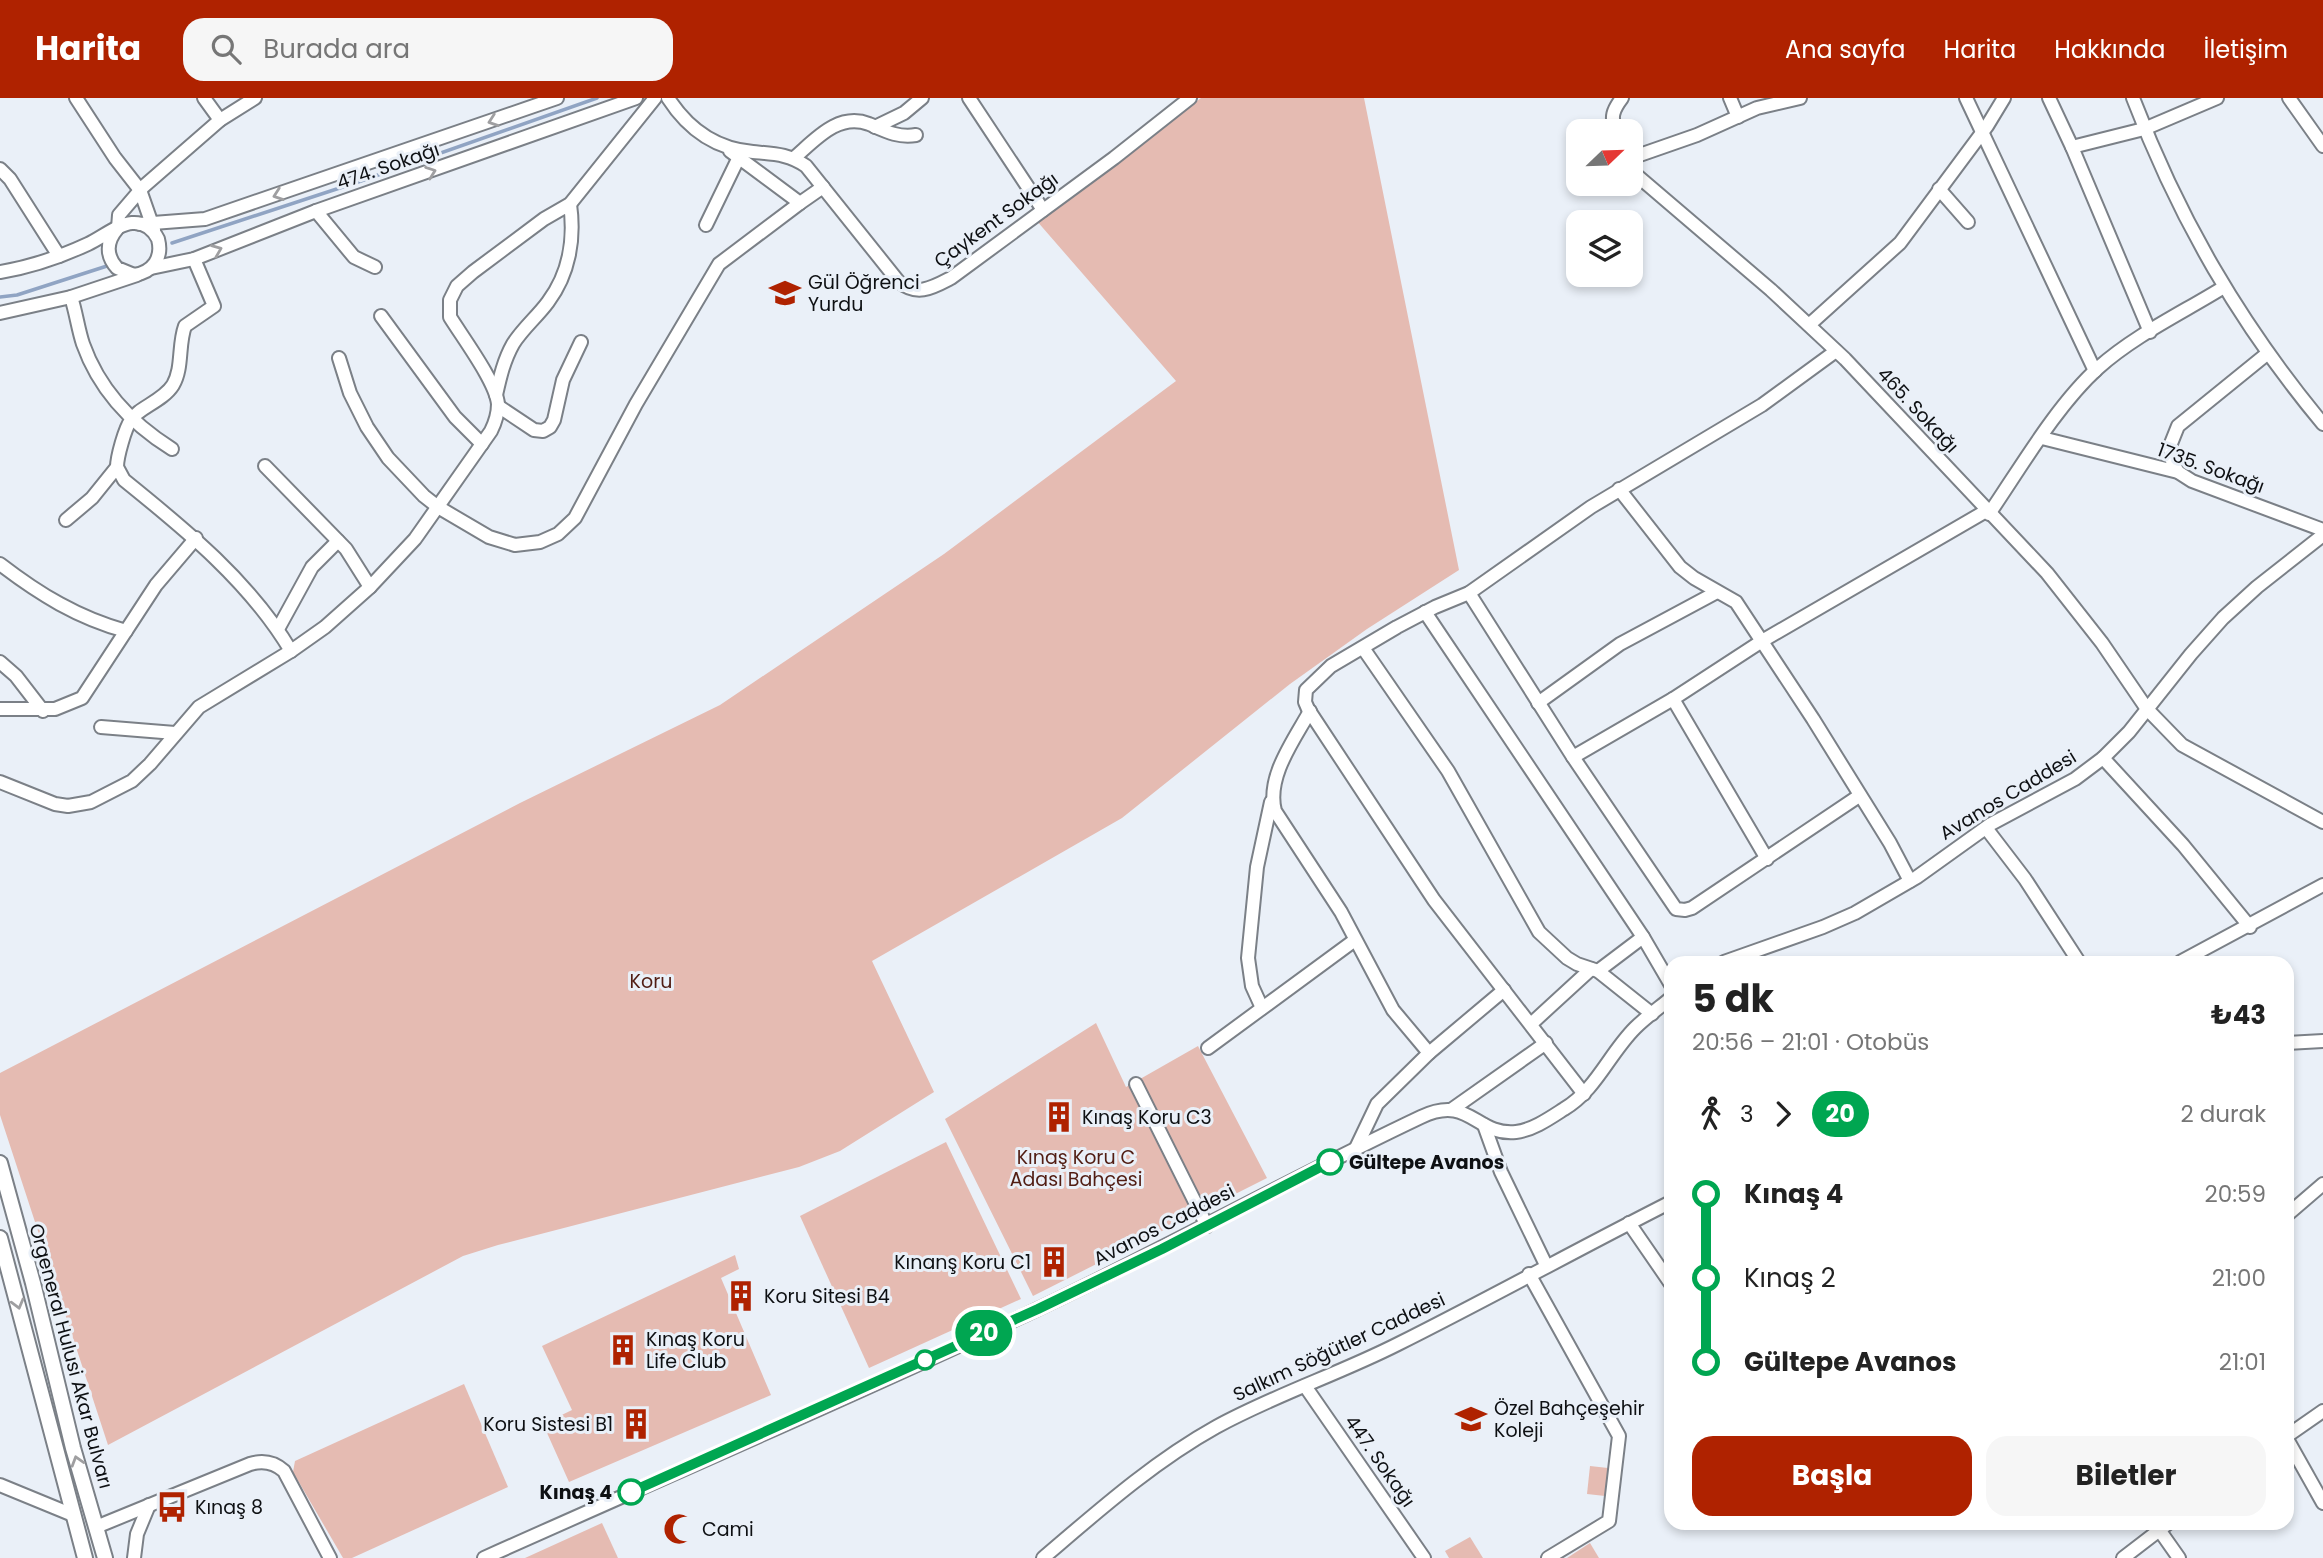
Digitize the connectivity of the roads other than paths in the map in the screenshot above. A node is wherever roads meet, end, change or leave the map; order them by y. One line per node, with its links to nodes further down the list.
1 (76, 98): 37 (street)
2 (204, 98): 22 (street)
3 (255, 98): 22 (street)
4 (557, 98): 44 (street, 474. Sokağı, one-way to 44)
5 (636, 98): 41 (street, 474. Sokağı, one-way to 5)
6 (655, 98): 39 (street)
7 (668, 98): 27 (street)
8 (922, 98): 23 (street)
9 (969, 98): 40 (street)
10 (1190, 98): 40 (street, Çaykent Sokağı)
11 (1622, 98): 21 (street)
12 (1731, 98): 20 (street)
13 (1800, 98): 20 (street)
14 (1966, 98): 25 (street)
15 (2004, 98): 25 (street)
16 (2049, 98): 29 (street)
17 (2133, 98): 24 (street)
18 (2217, 98): 24 (street)
19 (2289, 98): 28 (street)
20 (1738, 117): 30 (street)
21 (1612, 119)
22 (220, 120): 37 (street)
23 (875, 127): 26 (street); 32 (street)
24 (2144, 129): 29 (street); 51 (street)
25 (1982, 132): 36 (street); 61 (street)
26 (916, 135)
27 (724, 146): 31 (street); 32 (street)
28 (2323, 146)
29 (2072, 147): 56 (street)
30 (1643, 154)
31 (739, 157): 38 (street); 43 (street)
32 (794, 158): 35 (street, Çaykent Sokağı)
33 (0, 169): 46 (street)
34 (1643, 181): 55 (street, 465. Sokağı)
35 (823, 187): 38 (street); 40 (street, Çaykent Sokağı)
36 (1939, 189): 42 (street); 55 (street)
37 (140, 190): 44 (street); 45 (street)
38 (800, 203): 72 (street)
39 (570, 205): 62 (street); 62 (street)
40 (1043, 210)
41 (316, 211): 47 (street, 474. Sokağı, one-way to 41); 48 (street)
42 (1968, 222)
43 (706, 225)
44 (149, 227): 45 (street); 49 (street)
45 (118, 229): 46 (street); 49 (street)
46 (60, 256): 50 (street)
47 (194, 259): 49 (street, 474. Sokağı); 63 (street)
48 (375, 267)
49 (146, 271): 52 (street, 474. Sokağı)
50 (0, 272)
51 (2224, 287): 56 (street); 59 (street)
52 (71, 297): 53 (street, 474. Sokağı); 63 (street)
53 (0, 313)
54 (381, 316): 66 (street)
55 (1809, 325): 58 (street, 465. Sokağı)
56 (2150, 332): 61 (street)
57 (580, 342): 62 (street)
58 (1836, 351): 71 (street); 73 (street, 465. Sokağı)
59 (2268, 353): 64 (street); 70 (street)
60 (339, 358): 72 (street)
61 (2095, 371): 65 (street)
62 (497, 401): 66 (street)
63 (131, 418): 67 (street); 69 (street)
64 (2323, 424)
65 (2042, 438): 70 (street, 1735. Sokağı); 73 (street)
66 (482, 444): 72 (street)
67 (172, 449)
68 (264, 466): 77 (street)
69 (117, 467): 74 (street); 76 (street)
70 (2178, 472): 75 (street, 1735. Sokağı)
71 (1619, 489): 80 (street); 81 (street)
72 (438, 507): 79 (street)
73 (1988, 512): 85 (street); 92 (street, 465. Sokağı)
74 (66, 520)
75 (2323, 533): 92 (street, Avanos Caddesi)
76 (196, 538): 83 (street); 84 (street)
77 (338, 541): 79 (street); 83 (street)
78 (1, 567): 84 (street)
79 (370, 587): 87 (street)
80 (1717, 592): 85 (street); 90 (street)
81 (1469, 593): 82 (street); 90 (street)
82 (1425, 612): 86 (street); 108 (street)
83 (278, 629): 87 (street)
84 (126, 631): 93 (street)
85 (1762, 640): 89 (street); 100 (street)
86 (1363, 648): 94 (street); 113 (street)
87 (291, 651): 96 (street)
88 (0, 662): 93 (street)
89 (1673, 699): 97 (street); 104 (street)
90 (1538, 703): 97 (street)
91 (0, 709): 93 (street)
92 (2147, 709): 98 (street, Avanos Caddesi); 102 (street, 465. Sokağı)
93 (43, 711)
94 (1310, 712): 101 (street); 115 (street)
95 (101, 727): 96 (street)
96 (175, 733): 99 (street)
97 (1573, 757): 104 (street)
98 (2103, 758): 103 (street, Avanos Caddesi); 107 (street)
99 (0, 782)
100 (1859, 796): 104 (street); 105 (street)
101 (1272, 799): 109 (street); 116 (street)
102 (2321, 819)
103 (1986, 828): 105 (street, Avanos Caddesi); 111 (street)
104 (1767, 859)
105 (1910, 881): 110 (street, Avanos Caddesi)
106 (2323, 885): 107 (street)
107 (2250, 927): 112 (street)
108 (1643, 937): 113 (street); 114 (street)
109 (1355, 940): 116 (street); 124 (street)
110 (1740, 956)
111 (2075, 956)
112 (2192, 956)
113 (1595, 970): 118 (street); 119 (street)
114 (1664, 973)
115 (1504, 990): 119 (street); 124 (street)
116 (1262, 1008): 123 (street)
117 (1664, 1008): 118 (street)
118 (1652, 1014): 126 (street)
119 (1531, 1024): 121 (street)
120 (2323, 1041): 122 (street)
121 (1546, 1043): 126 (street); 127 (street)
122 (2294, 1043)
123 (1208, 1048)
124 (1429, 1053): 129 (street)
125 (1136, 1084): 135 (street)
126 (1584, 1094): 128 (street)
127 (1451, 1110): 128 (street); 129 (street, Avanos Caddesi)
128 (1484, 1125): 137 (street)
129 (1356, 1149): 135 (street, Avanos Caddesi)
130 (0, 1163): 148 (main road, Orgeneral Hulusi Akar Bulvarı, one-way to 130)
131 (2323, 1184): 133 (street)
132 (1664, 1206): 134 (street, Salkım Söğütler Caddesi)
133 (2294, 1209)
134 (1629, 1223): 137 (street, Salkım Söğütler Caddesi); 139 (street)
135 (1207, 1226): 155 (street, Avanos Caddesi)
136 (0, 1238): 147 (main road, Orgeneral Hulusi Akar Bulvarı, one-way to 147)
137 (1546, 1265): 138 (street, Salkım Söğütler Caddesi)
138 (1529, 1274): 140 (street, Salkım Söğütler Caddesi); 158 (street)
139 (1664, 1274)
140 (1305, 1386): 156 (street, Salkım Söğütler Caddesi); 157 (street, 447. Sokağı)
141 (2323, 1411): 142 (street)
142 (2294, 1433)
143 (2294, 1451): 145 (street)
144 (0, 1485): 147 (street)
145 (2323, 1503)
146 (149, 1505): 148 (street); 153 (street); 154 (street)
147 (73, 1515): 151 (main road, Orgeneral Hulusi Akar Bulvarı)
148 (96, 1527): 152 (main road, Orgeneral Hulusi Akar Bulvarı)
149 (2161, 1530): 159 (street)
150 (2166, 1530): 160 (street)
151 (85, 1558)
152 (105, 1558)
153 (134, 1558)
154 (330, 1558)
155 (484, 1558)
156 (1043, 1558)
157 (1424, 1558)
158 (1548, 1558)
159 (2123, 1558)
160 (2179, 1558)

